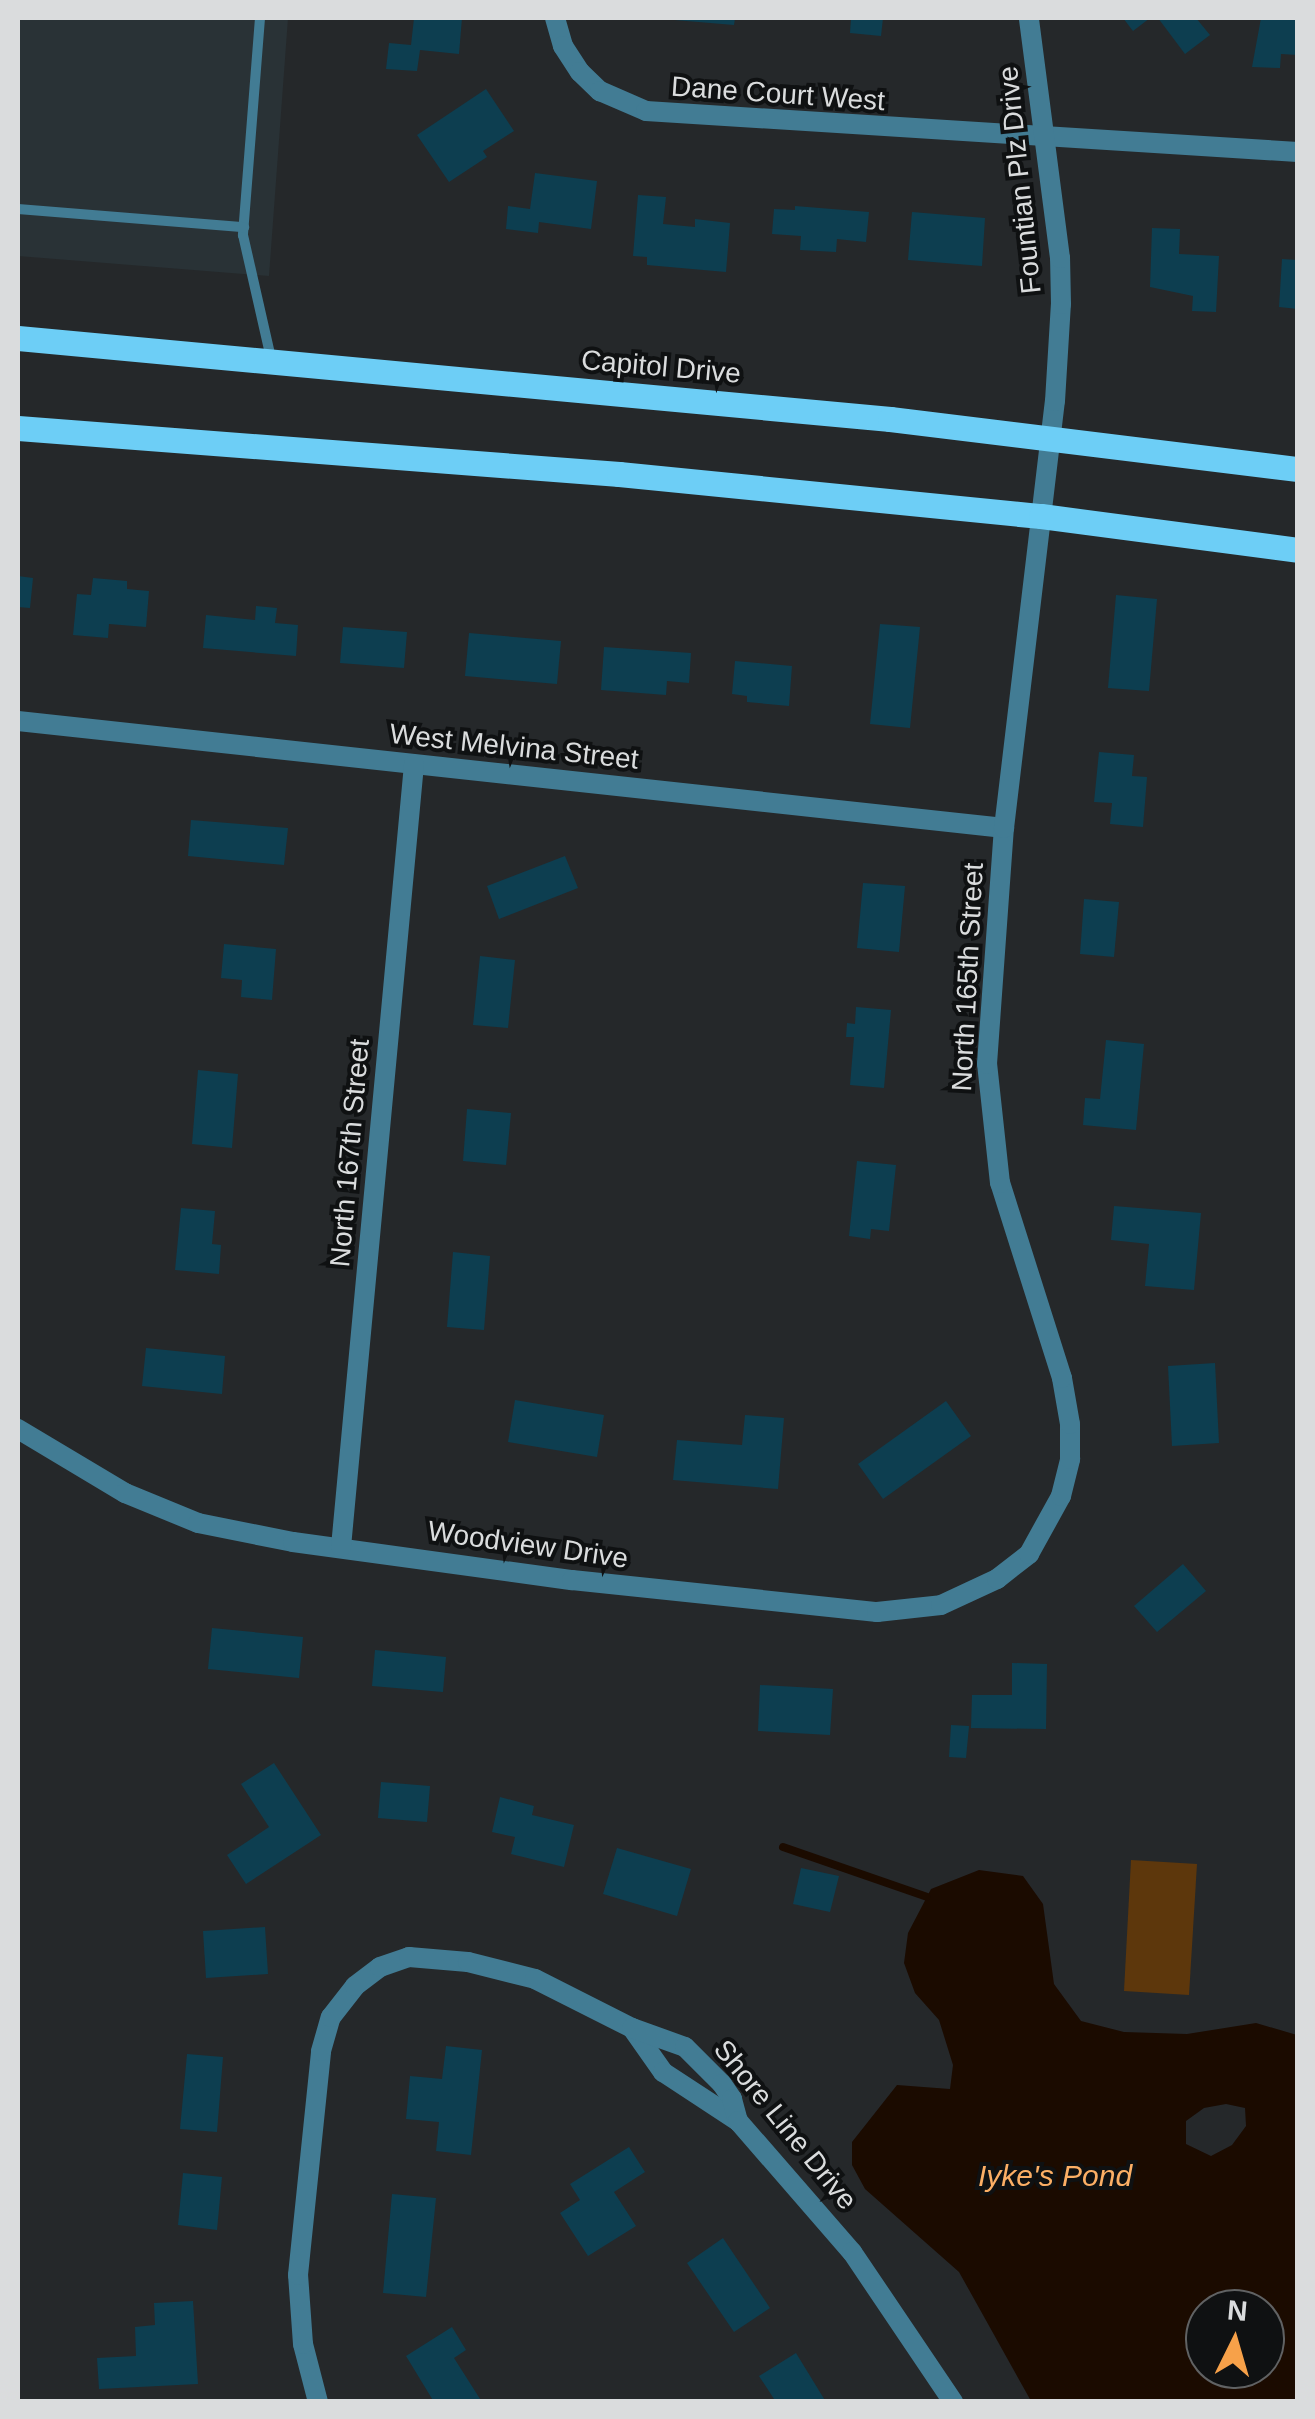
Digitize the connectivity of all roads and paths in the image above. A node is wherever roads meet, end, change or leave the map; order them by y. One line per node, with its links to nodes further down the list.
1 (260, 18): 7 (lane)
2 (555, 18): 4 (street, Dane Court West)
3 (1029, 18): 4 (street, Fountian Plz Drive)
4 (1046, 137): 5 (street, Dane Court West); 11 (street, Fountian Plz Drive)
5 (1298, 152)
6 (18, 209): 7 (lane)
7 (244, 228): 9 (lane)
8 (18, 338): 9 (main road, Capitol Drive)
9 (272, 361): 11 (main road, Capitol Drive)
10 (18, 428): 13 (main road)
11 (1051, 438): 12 (main road, Capitol Drive); 13 (street, Fountian Plz Drive)
12 (1298, 469)
13 (1041, 516): 14 (main road); 17 (street, North 165th Street)
14 (1298, 550)
15 (18, 720): 16 (street, West Melvina Street)
16 (414, 764): 17 (street, West Melvina Street); 20 (street, North 167th Street)
17 (1004, 828): 19 (street, North 165th Street)
18 (18, 1429): 20 (street, Woodview Drive)
19 (1036, 1544): 20 (street, Woodview Drive)
20 (340, 1546)
21 (632, 2028): 22 (street); 22 (street, Shore Line Drive); 23 (street, Shore Line Drive)
22 (738, 2121): 24 (street, Shore Line Drive)
23 (318, 2402)
24 (954, 2402)

